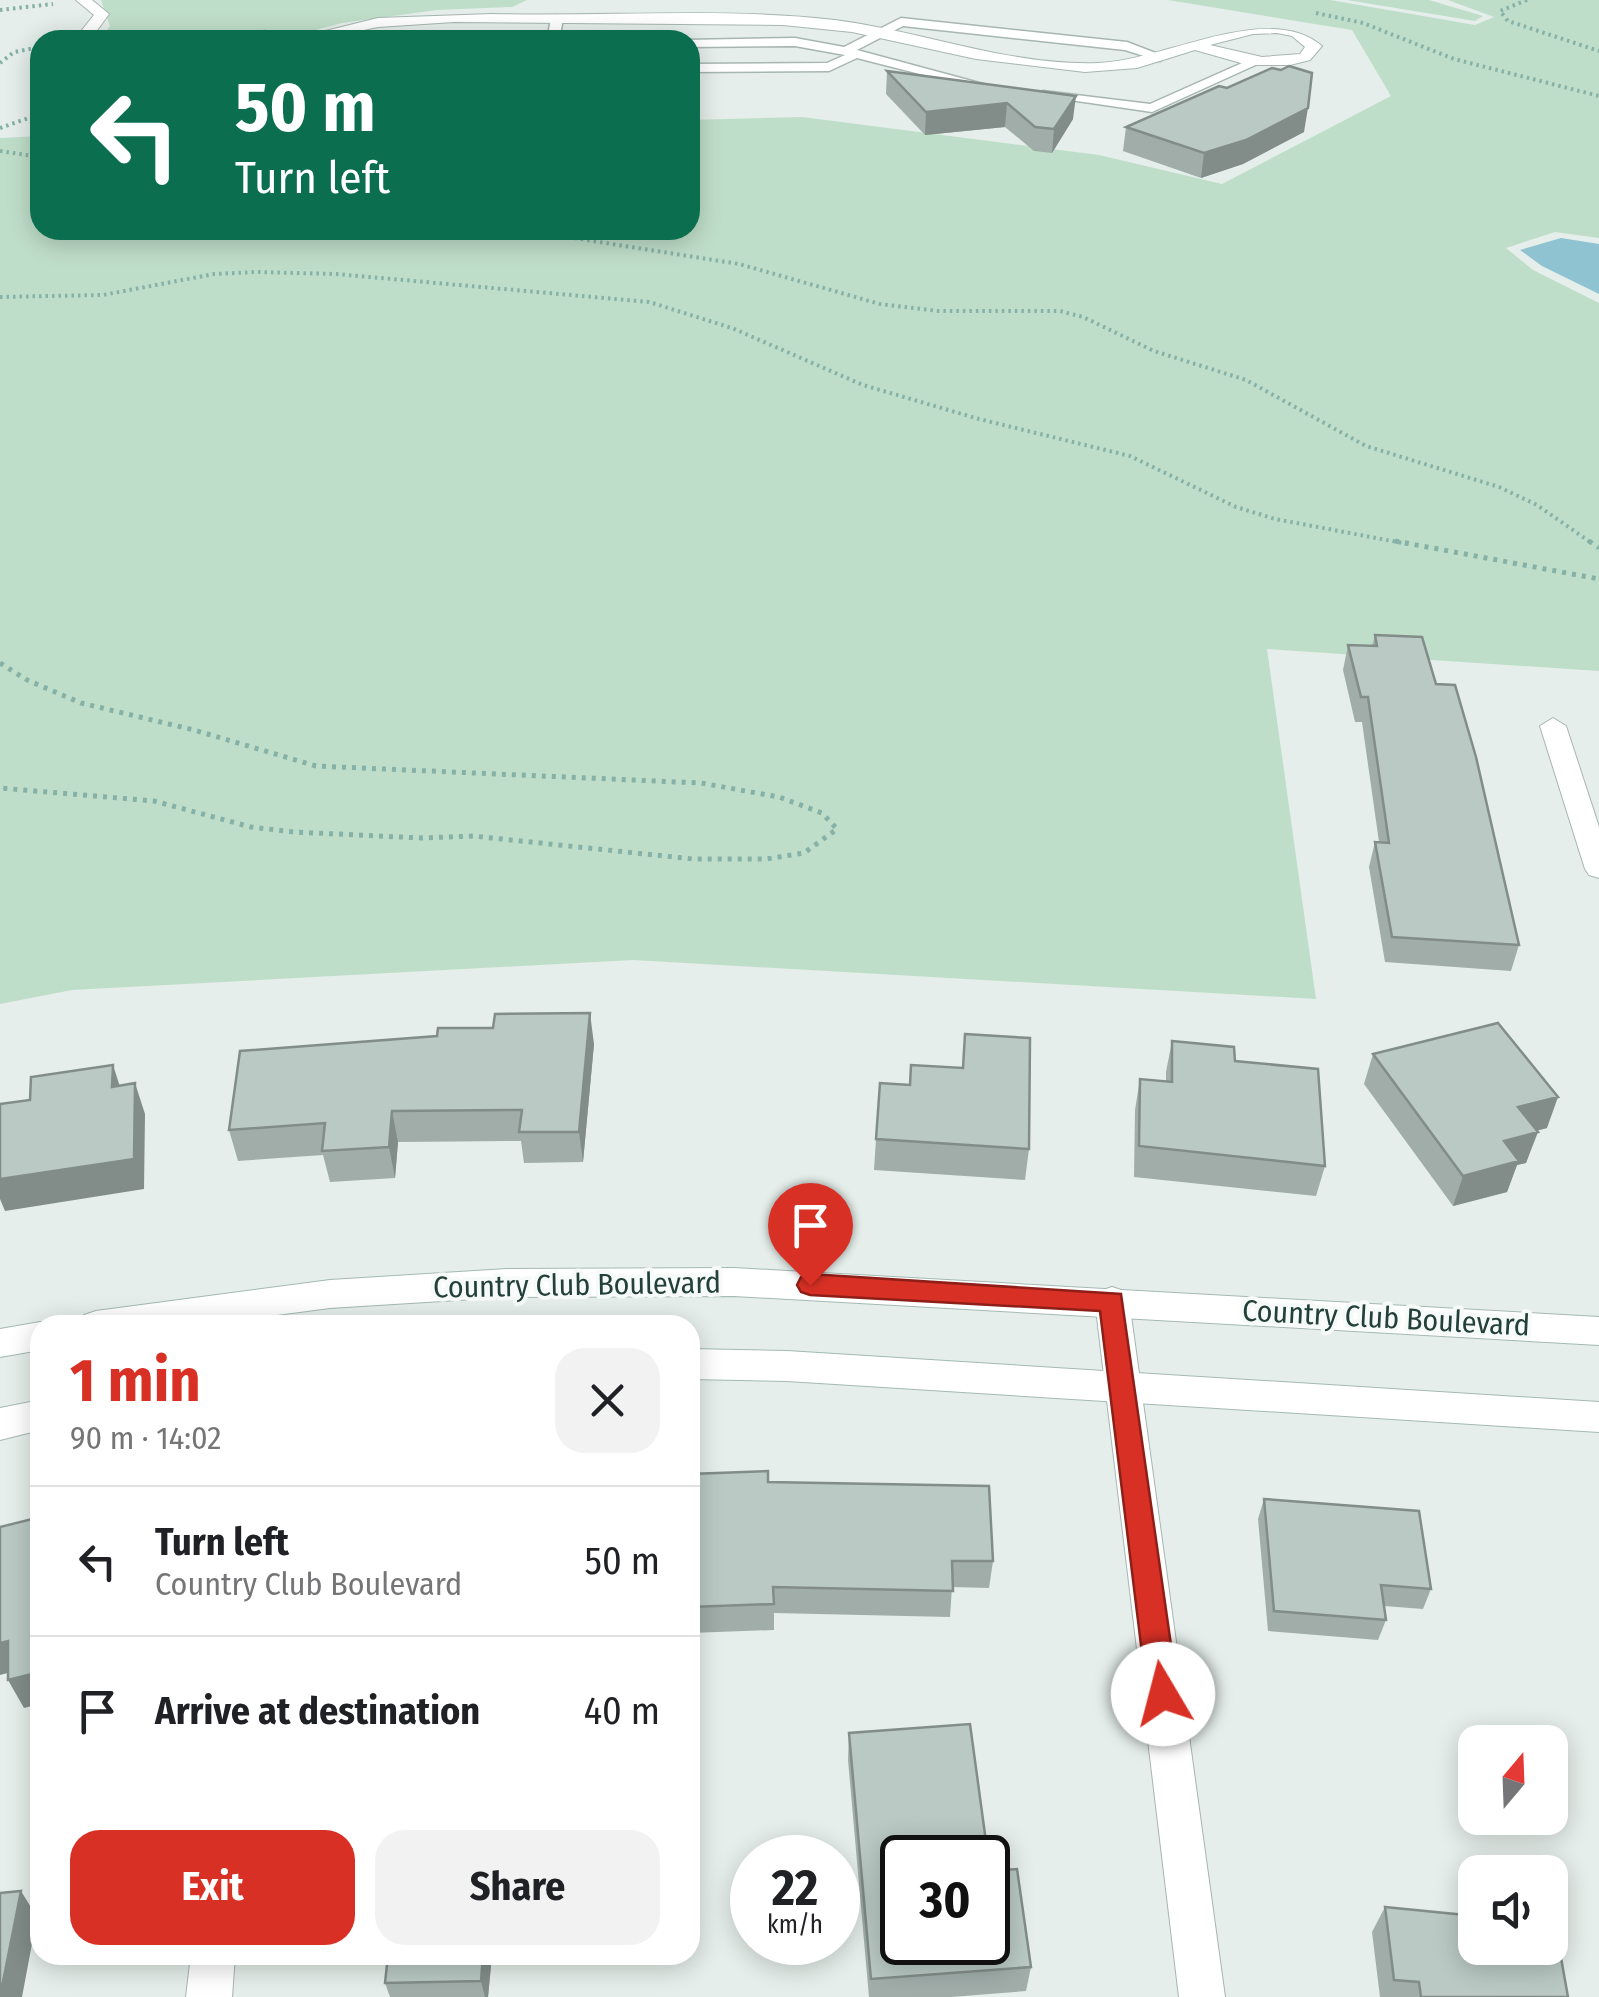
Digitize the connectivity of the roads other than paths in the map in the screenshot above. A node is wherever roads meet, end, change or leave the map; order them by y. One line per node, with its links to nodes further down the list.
1 (83, 0): 3 (street)
2 (557, 19): 4 (street); 5 (lane); 6 (street)
3 (90, 30)
4 (344, 30)
5 (555, 30)
6 (880, 34): 9 (lane); 10 (street); 10 (lane)
7 (700, 43): 9 (lane)
8 (1193, 44): 10 (street); 11 (street); 11 (street)
9 (851, 53): 12 (lane); 13 (lane)
10 (1160, 58)
11 (1256, 62): 14 (lane)
12 (700, 68)
13 (994, 89)
14 (1033, 94)
15 (1554, 726): 16 (street)
16 (1596, 853)
17 (1112, 1301): 18 (street, Country Club Boulevard); 20 (street, Country Club Boulevard); 24 (street)
18 (263, 1313): 19 (street, Country Club Boulevard)
19 (235, 1315)
20 (1599, 1331)
21 (30, 1338): 22 (street)
22 (0, 1343)
23 (700, 1365): 24 (street)
24 (1122, 1386): 26 (street); 30 (street)
25 (30, 1416): 27 (street)
26 (1599, 1417)
27 (0, 1424)
28 (212, 1965): 29 (street)
29 (210, 1997)
30 (1202, 1997)

